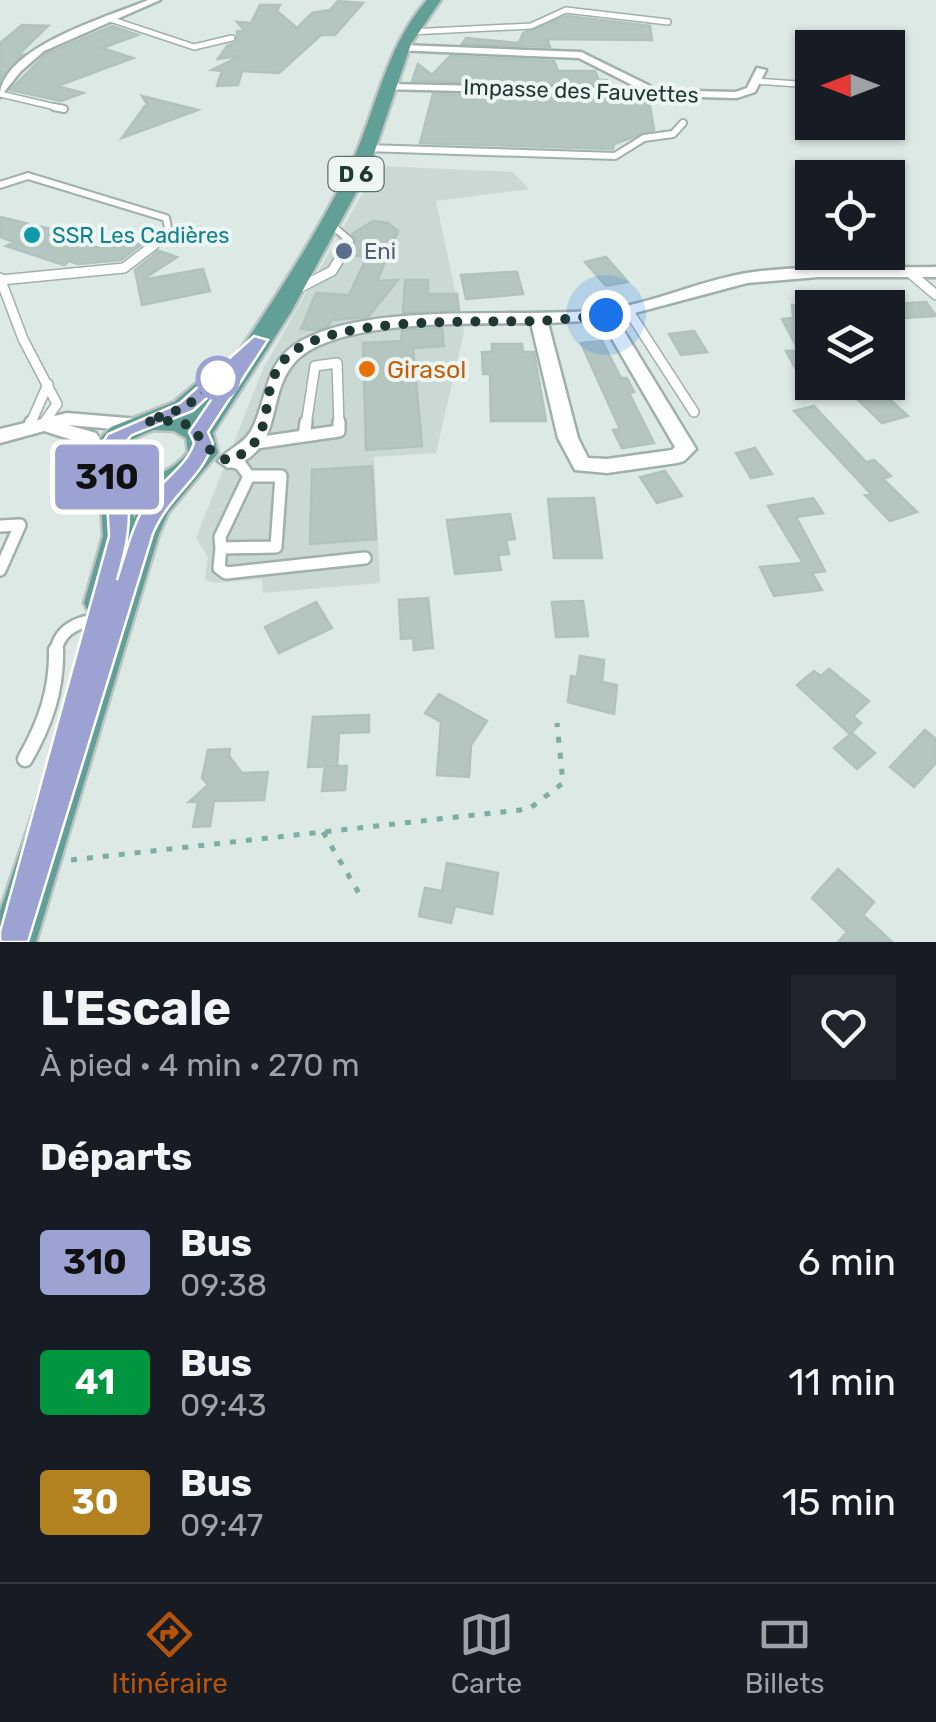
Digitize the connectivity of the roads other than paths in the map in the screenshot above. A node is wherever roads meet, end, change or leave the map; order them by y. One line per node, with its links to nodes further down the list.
1 (156, 0): 3 (street)
2 (434, 0): 6 (main road, D 6)
3 (107, 18): 5 (lane); 11 (street)
4 (668, 22): 6 (lane)
5 (232, 38)
6 (405, 40): 9 (main road, D 6); 10 (street)
7 (758, 76): 8 (lane); 10 (street, Impasse des Fauvettes)
8 (795, 84)
9 (388, 87): 10 (street, Impasse des Fauvettes); 14 (main road, D 6)
10 (657, 92)
11 (0, 94): 12 (lane)
12 (64, 109)
13 (682, 123): 14 (lane)
14 (366, 148): 23 (main road, D 6)
15 (0, 185): 18 (lane)
16 (909, 272): 17 (street); 19 (lane); 20 (street)
17 (936, 272)
18 (1, 279): 24 (lane)
19 (936, 294)
20 (628, 310): 21 (street); 25 (lane)
21 (606, 315): 22 (street); 22 (street)
22 (538, 321): 31 (street)
23 (260, 340): 26 (main road, D 6); 28 (main road, D 6)
24 (48, 384): 27 (lane); 27 (lane)
25 (694, 412)
26 (142, 424): 27 (street); 28 (main road); 33 (main road)
27 (36, 425): 29 (street); 33 (street)
28 (199, 433): 32 (street); 34 (main road)
29 (0, 436)
30 (304, 436): 30 (lane); 31 (lane)
31 (256, 443): 32 (street)
32 (228, 461): 34 (street); 35 (lane)
33 (109, 471): 34 (main road); 40 (main road)
34 (183, 476): 40 (main road)
35 (249, 476): 37 (lane); 37 (lane)
36 (0, 526): 39 (lane)
37 (220, 548): 38 (lane)
38 (365, 558)
39 (0, 570)
40 (107, 617): 41 (main road); 42 (lane)
41 (92, 670): 43 (main road); 44 (main road)
42 (26, 759)
43 (0, 932)
44 (13, 942)

